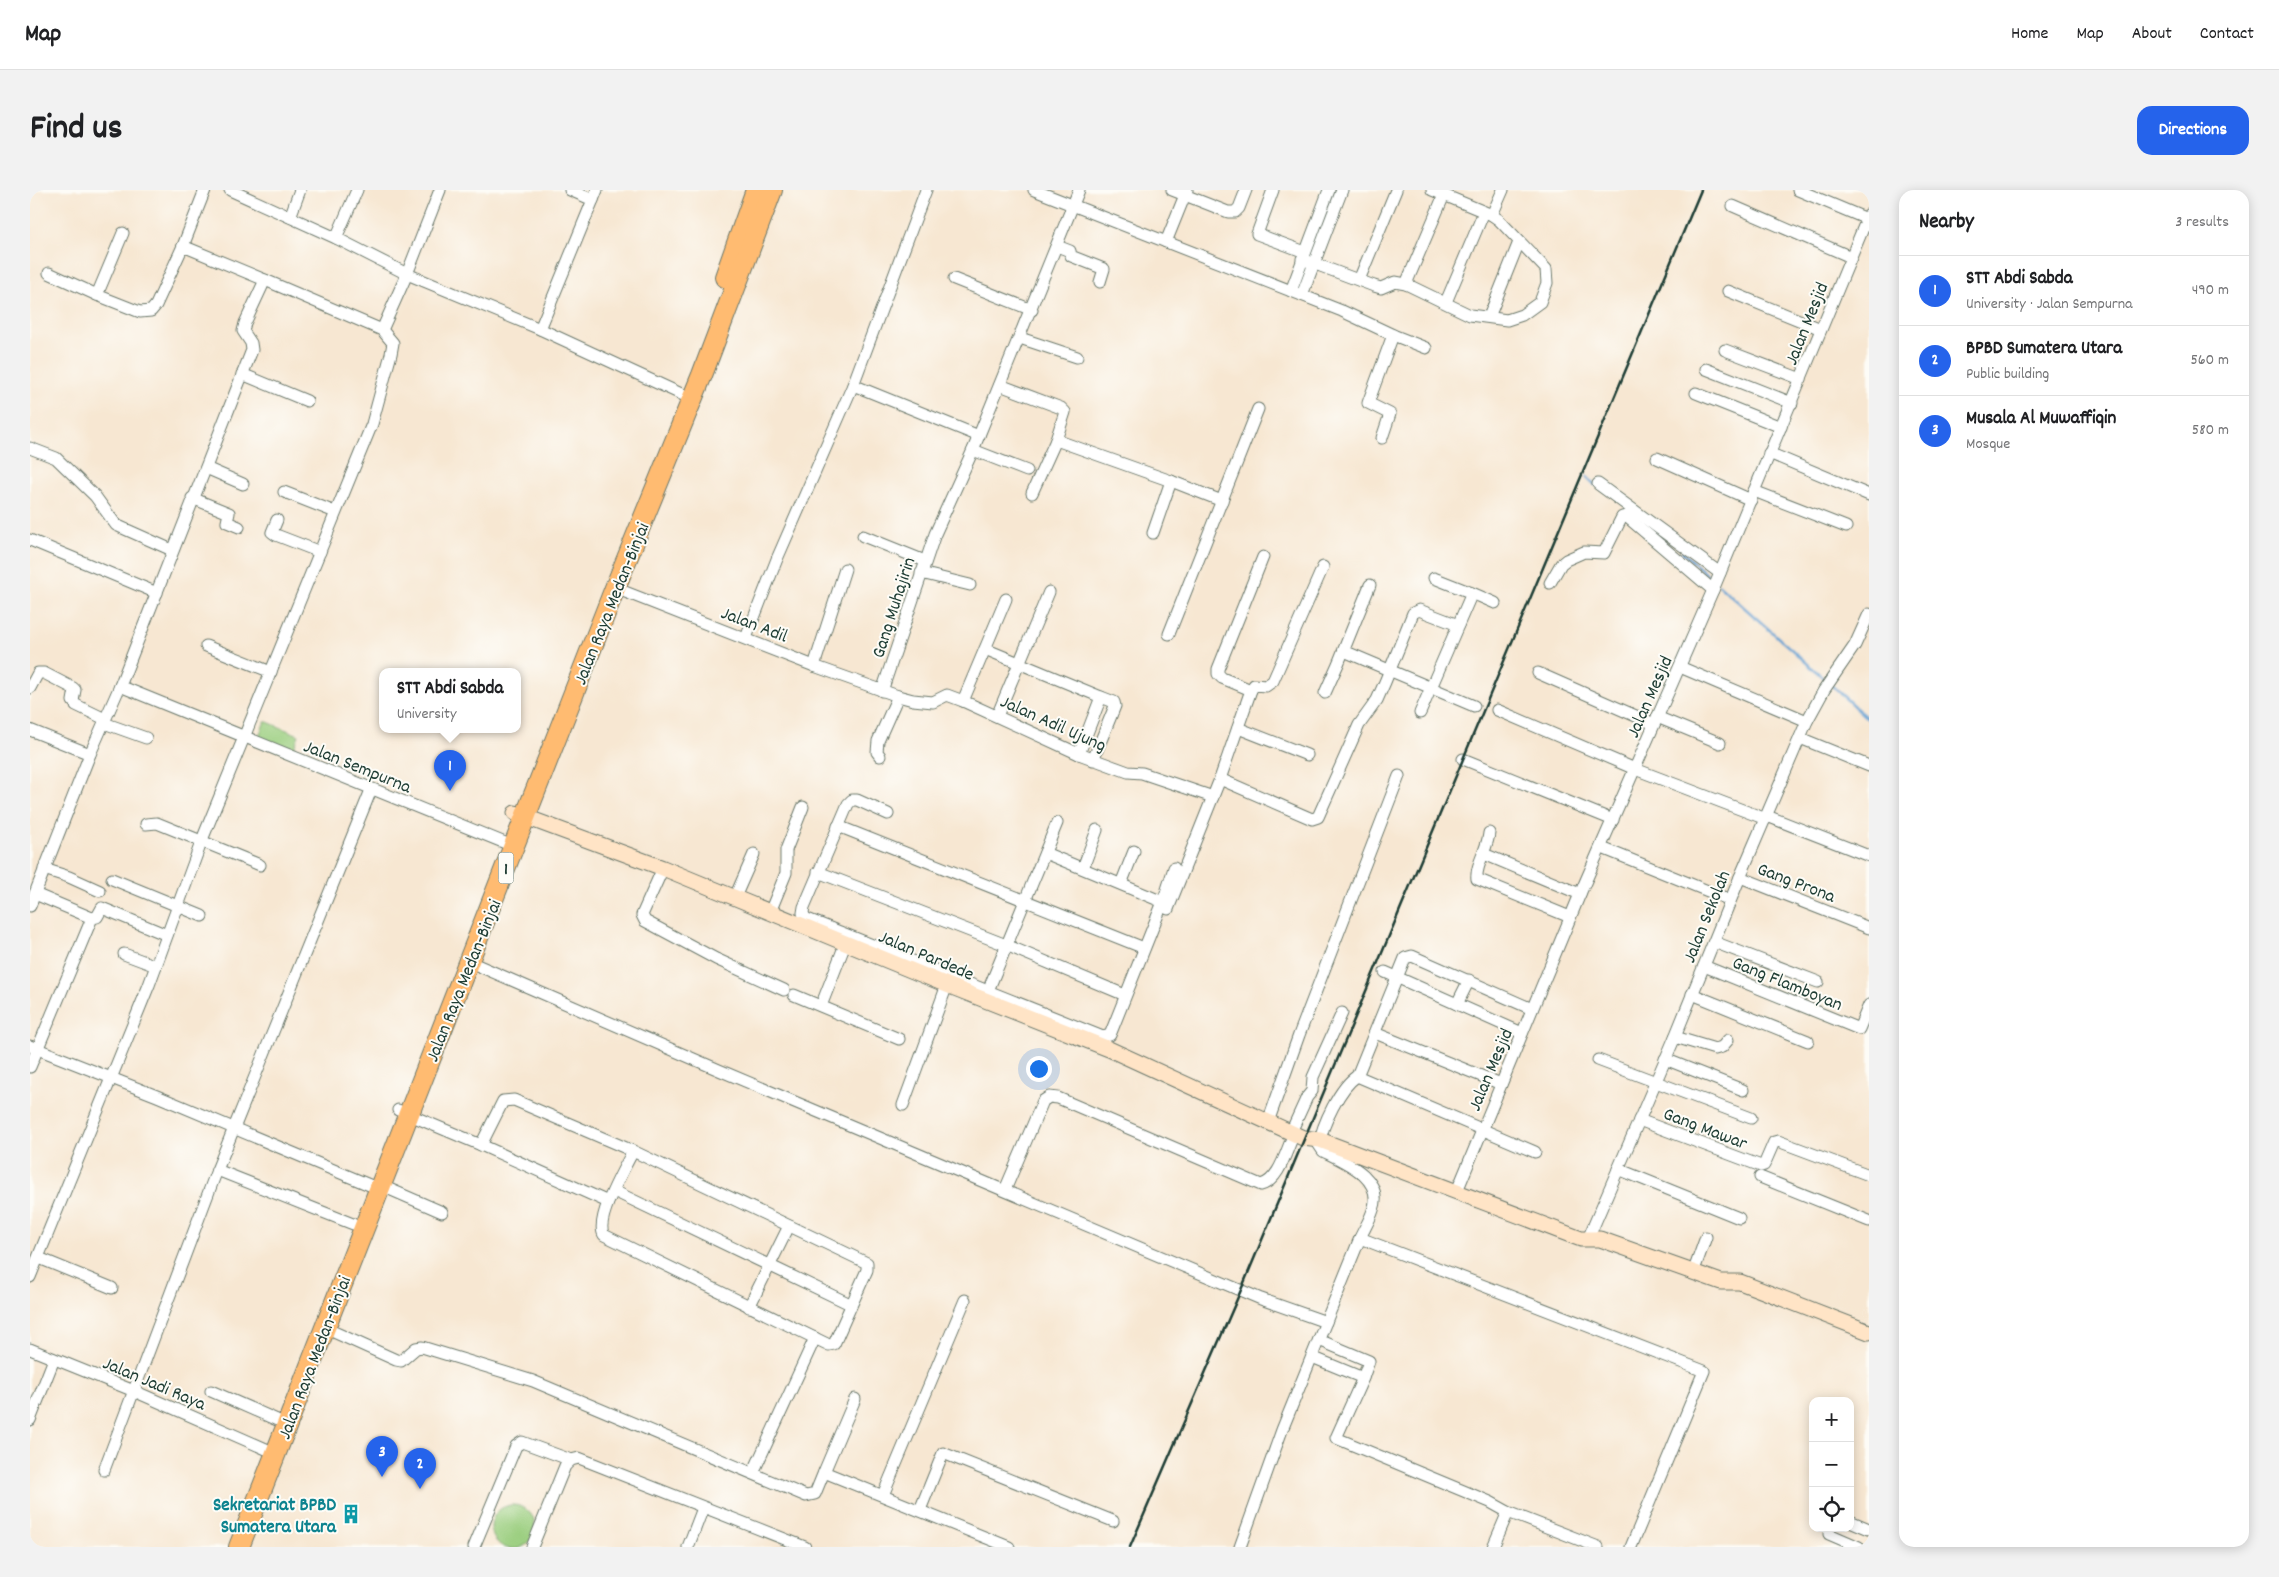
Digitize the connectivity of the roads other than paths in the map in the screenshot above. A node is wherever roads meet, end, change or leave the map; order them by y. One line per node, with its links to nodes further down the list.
1 (205, 190): 34 (street)
2 (230, 190): 22 (street)
3 (300, 190): 29 (street)
4 (357, 190): 31 (street)
5 (440, 190): 39 (street)
6 (570, 190): 23 (street)
7 (756, 190): 52 (highway, Jalan Raya Medan-Binjai / 1)
8 (772, 190): 52 (highway, Jalan Raya Medan-Binjai / 1)
9 (926, 190): 64 (street)
10 (1034, 190): 25 (street)
11 (1079, 190): 25 (street, Gang Muhajirin)
12 (1172, 190): 21 (street)
13 (1246, 190): 21 (street)
14 (1273, 190): 37 (street)
15 (1329, 190): 37 (street)
16 (1342, 190): 37 (street)
17 (1396, 190): 42 (street)
18 (1432, 190): 24 (street)
19 (1798, 190): 28 (street)
20 (1501, 191): 27 (street)
21 (1186, 193): 32 (street)
22 (249, 194): 29 (street)
23 (595, 195): 53 (street)
24 (1444, 195): 27 (street); 44 (street)
25 (1073, 206): 32 (street); 35 (street, Gang Muhajirin)
26 (1733, 206): 36 (street)
27 (1488, 213): 33 (street); 49 (street)
28 (1868, 216): 36 (street, Jalan Mesjid)
29 (290, 217): 31 (street)
30 (122, 233): 47 (street)
31 (336, 238): 39 (street)
32 (1166, 242): 45 (street)
33 (1519, 242): 51 (street); 51 (street)
34 (183, 246): 41 (street); 47 (street)
35 (1057, 246): 43 (street); 50 (street, Gang Muhajirin)
36 (1852, 257): 55 (street, Jalan Mesjid)
37 (1307, 258): 42 (street); 45 (street); 48 (street)
38 (49, 273): 47 (street)
39 (407, 274): 53 (street); 54 (street)
40 (954, 279): 50 (street)
41 (265, 280): 54 (street); 62 (street)
42 (1359, 280): 44 (street)
43 (1100, 282)
44 (1406, 284): 49 (street)
45 (1291, 290): 48 (street)
46 (1728, 291): 55 (street)
47 (97, 295)
48 (1302, 295): 56 (street)
49 (1446, 302): 51 (street)
50 (1032, 310): 57 (street, Gang Muhajirin)
51 (1490, 317)
52 (716, 320): 67 (highway, Jalan Raya Medan-Binjai / 1)
53 (540, 329): 67 (street)
54 (382, 330): 90 (street)
55 (1821, 330): 63 (street, Jalan Mesjid)
56 (1393, 335): 58 (street); 73 (street)
57 (1020, 338): 60 (street); 65 (street, Gang Muhajirin)
58 (1426, 348)
59 (1725, 350): 63 (street)
60 (1077, 357)
61 (1706, 369): 69 (street)
62 (242, 374): 68 (street); 79 (street)
63 (1801, 379): 69 (street, Jalan Mesjid)
64 (853, 385): 72 (street); 118 (street)
65 (1000, 385): 72 (street, Gang Muhajirin); 74 (street)
66 (1696, 393): 71 (street)
67 (686, 397): 109 (highway, Jalan Raya Medan-Binjai / 1); 164 (highway, Jalan Raya Medan-Binjai / 1)
68 (307, 401)
69 (1792, 403): 71 (street, Jalan Mesjid)
70 (1258, 409): 89 (street)
71 (1781, 427): 77 (street, Jalan Mesjid)
72 (979, 436): 76 (street, Gang Muhajirin)
73 (1382, 438)
74 (1056, 440): 81 (street); 85 (street)
75 (30, 448): 97 (street)
76 (973, 450): 80 (street); 100 (street, Gang Muhajirin)
77 (1769, 453): 86 (street); 87 (street, Jalan Mesjid)
78 (1657, 458): 87 (street)
79 (206, 468): 82 (street); 88 (street)
80 (1027, 471)
81 (1171, 481): 89 (street); 94 (street)
82 (242, 484)
83 (1598, 484): 105 (street)
84 (284, 492): 90 (street)
85 (1032, 493)
86 (1869, 495)
87 (1752, 496): 93 (street); 105 (street, Jalan Mesjid)
88 (192, 498): 92 (street); 97 (street)
89 (1222, 501): 117 (street)
90 (335, 512): 98 (street)
91 (277, 520): 98 (street)
92 (239, 527)
93 (1846, 527)
94 (1153, 533)
95 (863, 536): 100 (street)
96 (30, 541): 111 (street)
97 (172, 550): 111 (street)
98 (320, 552): 126 (street)
99 (1263, 557): 131 (street)
100 (925, 561): 103 (street, Gang Muhajirin)
101 (1323, 567): 131 (street)
102 (845, 569): 123 (street)
103 (920, 573): 107 (street); 132 (street, Gang Muhajirin)
104 (1434, 578): 112 (street)
105 (1717, 582): 106 (street); 124 (street, Jalan Mesjid)
106 (1550, 583)
107 (970, 585)
108 (1370, 585): 121 (street)
109 (615, 588): 118 (street, Jalan Adil); 164 (highway, Jalan Raya Medan-Binjai / 1)
110 (1049, 592): 122 (street)
111 (157, 593): 128 (street)
112 (1472, 593): 114 (street); 116 (street)
113 (1006, 599): 120 (street)
114 (1495, 603)
115 (1869, 614): 143 (street, Jalan Sekolah)
116 (1458, 625): 125 (street); 130 (street)
117 (1169, 634)
118 (746, 638): 123 (street, Jalan Adil)
119 (206, 646): 126 (street)
120 (985, 649): 122 (street); 136 (street)
121 (1344, 651): 125 (street); 133 (street)
122 (1019, 661): 135 (street); 140 (street)
123 (814, 666): 132 (street, Jalan Adil)
124 (1680, 667): 142 (street, Jalan Mesjid); 143 (street)
125 (1390, 670): 130 (street); 159 (street)
126 (271, 672): 146 (street)
127 (1538, 673): 142 (street)
128 (120, 686): 141 (street); 146 (street, Jalan Sempurna)
129 (30, 688): 141 (street)
130 (1431, 688): 137 (street); 139 (street)
131 (1251, 690): 144 (street)
132 (882, 691): 134 (street, Jalan Adil Ujung)
133 (1325, 693)
134 (898, 696): 136 (street, Jalan Adil Ujung); 153 (street)
135 (1101, 697): 151 (street); 155 (street)
136 (963, 700): 140 (street, Jalan Adil Ujung)
137 (1474, 706)
138 (1497, 710): 157 (street)
139 (1420, 713)
140 (997, 716): 151 (street, Jalan Adil Ujung)
141 (105, 721): 147 (street); 150 (street)
142 (1655, 721): 149 (street); 157 (street, Jalan Mesjid)
143 (1808, 721): 148 (street, Jalan Sekolah)
144 (1238, 728): 152 (street); 159 (street)
145 (30, 730): 150 (street)
146 (245, 737): 160 (street, Jalan Sempurna); 172 (street)
147 (146, 738)
148 (1800, 738): 156 (street); 165 (street, Jalan Sekolah)
149 (1720, 743)
150 (90, 754): 184 (street)
151 (1078, 754): 155 (street, Jalan Adil Ujung)
152 (1307, 755)
153 (880, 756)
154 (1463, 759): 166 (street)
155 (1093, 760): 161 (street, Jalan Adil Ujung)
156 (1869, 766)
157 (1635, 769): 165 (street); 166 (street, Jalan Mesjid)
158 (1399, 776): 244 (street)
159 (1220, 779): 161 (street)
160 (371, 790): 173 (street, Jalan Sempurna); 245 (street)
161 (1213, 797): 231 (street)
162 (803, 807): 198 (street)
163 (888, 814): 169 (street)
164 (521, 815): 173 (highway, Jalan Raya Medan-Binjai / 1); 181 (street, Jalan Pardede)
165 (1766, 818): 179 (street); 186 (street, Jalan Sekolah)
166 (1613, 820): 174 (street, Jalan Mesjid)
167 (1057, 823): 176 (street)
168 (146, 824): 172 (street)
169 (838, 826): 185 (street); 193 (street)
170 (1097, 830): 182 (street)
171 (1489, 833): 178 (street)
172 (202, 840): 180 (street); 196 (street)
173 (509, 845): 209 (highway, Jalan Raya Medan-Binjai / 1); 241 (highway, Jalan Raya Medan-Binjai / 1)
174 (1602, 848): 191 (street, Jalan Mesjid); 194 (street)
175 (1134, 851): 188 (street)
176 (1045, 853): 182 (street); 193 (street)
177 (754, 854): 192 (street)
178 (1484, 854): 191 (street); 200 (street)
179 (1869, 856)
180 (260, 865)
181 (663, 868): 192 (street, Jalan Pardede); 221 (street)
182 (1083, 868): 188 (street)
183 (1174, 868): 195 (street)
184 (44, 869): 189 (street); 190 (street)
185 (818, 872): 206 (street); 218 (street)
186 (1740, 877): 194 (street, Jalan Sekolah); 202 (street, Gang Prona)
187 (112, 879): 196 (street)
188 (1121, 884): 195 (street)
189 (100, 891)
190 (34, 894): 197 (street); 201 (street)
191 (1580, 894): 200 (street, Jalan Mesjid)
192 (735, 897): 198 (street, Jalan Pardede)
193 (1024, 900): 206 (street); 207 (street)
194 (1730, 900): 205 (street, Jalan Sekolah)
195 (1163, 902): 207 (street)
196 (178, 905): 199 (street); 203 (street)
197 (30, 906)
198 (770, 912): 204 (street, Jalan Pardede)
199 (202, 916)
200 (1570, 917): 222 (street, Jalan Mesjid)
201 (92, 918): 203 (street); 230 (street)
202 (1869, 928)
203 (167, 935): 210 (street)
204 (846, 942): 215 (street, Jalan Pardede); 221 (street)
205 (1714, 942): 211 (street, Jalan Sekolah); 214 (street)
206 (1006, 945): 217 (street); 218 (street)
207 (1144, 948): 217 (street)
208 (124, 954): 210 (street)
209 (470, 962): 241 (highway, Jalan Raya Medan-Binjai / 1); 258 (street)
210 (156, 966): 236 (street)
211 (1704, 966): 216 (street, Jalan Sekolah); 220 (street, Gang Flamboyan)
212 (1390, 975): 213 (street); 219 (street); 224 (street)
213 (1468, 980): 219 (street); 222 (street)
214 (1818, 982)
215 (947, 985): 218 (street, Jalan Pardede); 240 (street)
216 (1692, 994): 226 (street, Jalan Sekolah); 229 (street)
217 (1126, 995): 218 (street)
218 (985, 996): 231 (street, Jalan Pardede)
219 (1457, 1004): 225 (street)
220 (1869, 1004)
221 (821, 1006): 227 (street)
222 (1532, 1008): 225 (street, Jalan Mesjid)
223 (1342, 1013): 247 (street)
224 (1376, 1033): 235 (street); 238 (street)
225 (1522, 1033): 238 (street, Jalan Mesjid)
226 (1675, 1037): 228 (street); 232 (street, Jalan Sekolah)
227 (899, 1040)
228 (1728, 1040)
229 (1808, 1041)
230 (34, 1047): 234 (street); 236 (street)
231 (1109, 1050): 244 (street, Jalan Pardede)
232 (1665, 1059): 237 (street, Jalan Sekolah); 239 (street)
233 (1598, 1060): 237 (street)
234 (30, 1067)
235 (1357, 1076): 246 (street); 248 (street)
236 (112, 1078): 245 (street); 269 (street)
237 (1655, 1081): 242 (street); 243 (street, Jalan Sekolah)
238 (1501, 1084): 246 (street, Jalan Mesjid)
239 (1743, 1090)
240 (903, 1105)
241 (403, 1112): 249 (street); 256 (highway, Jalan Raya Medan-Binjai / 1)
242 (1751, 1118)
243 (1639, 1120): 252 (street, Jalan Sekolah); 254 (street, Gang Mawar)
244 (1268, 1122): 247 (street, Jalan Pardede)
245 (234, 1128): 253 (street); 256 (street)
246 (1482, 1130): 251 (street); 259 (street, Jalan Mesjid)
247 (1292, 1133): 248 (street, Jalan Pardede); 258 (street)
248 (1320, 1140): 259 (street, Jalan Pardede); 267 (street)
249 (481, 1145): 250 (street); 260 (street)
250 (633, 1151): 257 (street); 265 (street)
251 (1535, 1152)
252 (1618, 1169): 262 (street); 268 (street, Jalan Sekolah)
253 (217, 1170): 264 (street); 286 (street)
254 (1760, 1171): 255 (street); 263 (street, Gang Mawar)
255 (1869, 1175)
256 (376, 1186): 261 (street); 264 (highway, Jalan Raya Medan-Binjai / 1); 278 (highway, Jalan Raya Medan-Binjai / 1)
257 (614, 1190): 260 (street); 270 (street)
258 (1005, 1190): 277 (street)
259 (1457, 1191): 268 (street, Jalan Pardede)
260 (608, 1202): 276 (street)
261 (442, 1212)
262 (1739, 1218)
263 (1869, 1221)
264 (353, 1224): 290 (highway, Jalan Raya Medan-Binjai / 1)
265 (789, 1226): 270 (street); 275 (street)
266 (1706, 1237): 271 (street)
267 (1360, 1238): 277 (street); 315 (street)
268 (1588, 1240): 271 (street, Jalan Pardede)
269 (39, 1258): 272 (street); 273 (street)
270 (770, 1265): 275 (street); 276 (street)
271 (1693, 1273): 279 (street, Jalan Pardede)
272 (30, 1276)
273 (112, 1288)
274 (965, 1300): 296 (street)
275 (850, 1304): 280 (street)
276 (749, 1307): 280 (street)
277 (1326, 1322): 281 (street)
278 (325, 1328): 295 (street); 306 (highway, Jalan Raya Medan-Binjai / 1)
279 (1869, 1332)
280 (815, 1338): 295 (street)
281 (1319, 1340): 283 (street); 285 (street)
282 (30, 1349): 284 (street, Jalan Jadi Raya)
283 (1312, 1358): 285 (street); 312 (street)
284 (54, 1359): 286 (street, Jalan Jadi Raya); 289 (street)
285 (1363, 1378): 299 (street)
286 (134, 1391): 291 (street, Jalan Jadi Raya); 293 (street)
287 (211, 1391): 290 (street)
288 (855, 1399): 294 (street)
289 (30, 1420)
290 (277, 1420): 291 (highway, Jalan Raya Medan-Binjai / 1)
291 (266, 1449): 305 (highway, Jalan Raya Medan-Binjai / 1)
292 (571, 1460): 297 (street); 307 (street); 308 (street)
293 (104, 1470)
294 (824, 1472): 295 (street); 296 (street)
295 (753, 1474)
296 (883, 1495): 298 (street)
297 (703, 1508): 309 (street); 310 (street)
298 (920, 1510): 300 (street); 311 (street)
299 (1508, 1512): 304 (street); 313 (street)
300 (1113, 1521)
301 (1854, 1522): 302 (street)
302 (1869, 1529)
303 (1829, 1534): 316 (street)
304 (1570, 1542): 314 (street)
305 (227, 1547)
306 (239, 1547)
307 (474, 1547)
308 (532, 1547)
309 (688, 1547)
310 (805, 1547)
311 (1009, 1547)
312 (1240, 1547)
313 (1493, 1547)
314 (1598, 1547)
315 (1631, 1547)
316 (1859, 1547)

